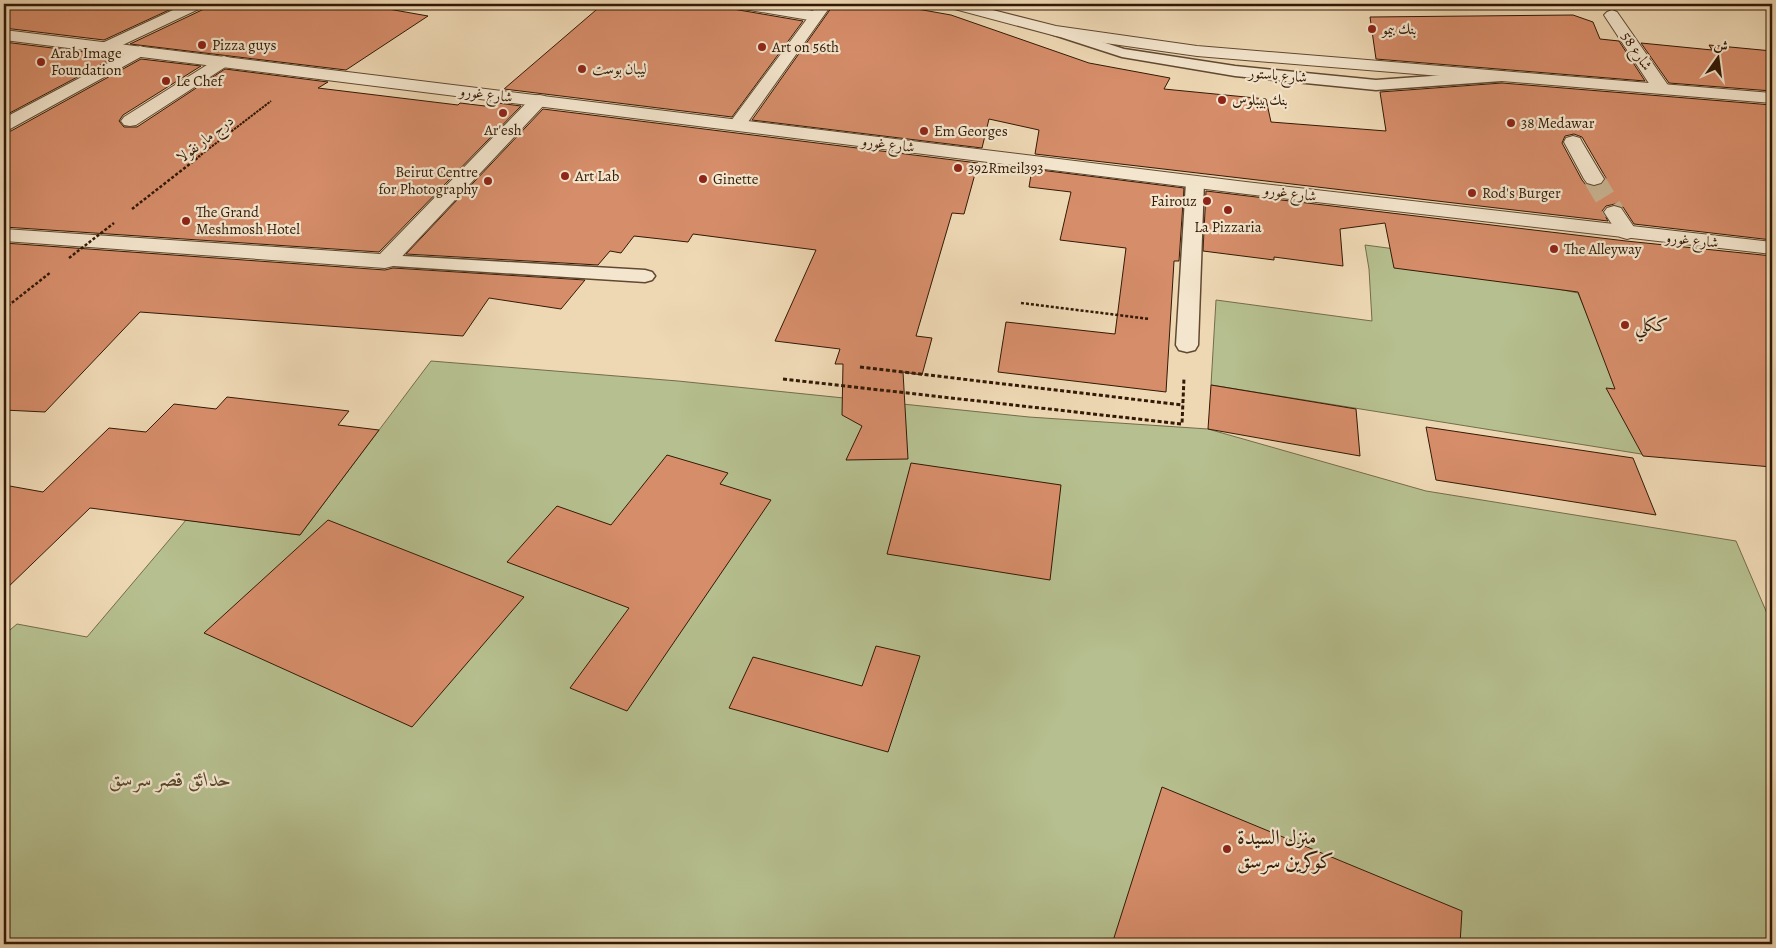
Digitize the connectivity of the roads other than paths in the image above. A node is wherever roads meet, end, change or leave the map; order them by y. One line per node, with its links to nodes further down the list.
1 (181, 4): 8 (street)
2 (198, 4): 8 (street)
3 (738, 4): 5 (street)
4 (952, 4): 11 (street, شارع باستور)
5 (820, 10): 16 (street)
6 (1612, 15): 11 (street, شارع 58)
7 (4, 35): 8 (street, شارع غورو)
8 (99, 46): 9 (street, شارع غورو)
9 (140, 51): 10 (street, شارع غورو); 15 (street)
10 (224, 61): 13 (street, شارع غورو); 14 (street)
11 (1661, 88): 12 (street, شارع باستور)
12 (1772, 98)
13 (539, 100): 16 (street, شارع غورو); 24 (street)
14 (130, 121)
15 (4, 125)
16 (738, 125): 19 (street, شارع غورو)
17 (1573, 142): 18 (street)
18 (1594, 179)
19 (1195, 182): 21 (street, شارع غورو); 26 (lane)
20 (1614, 212): 21 (street)
21 (1627, 233): 23 (street, شارع غورو)
22 (4, 235): 24 (street)
23 (1772, 248)
24 (385, 261): 25 (lane)
25 (645, 276)
26 (1186, 345)

